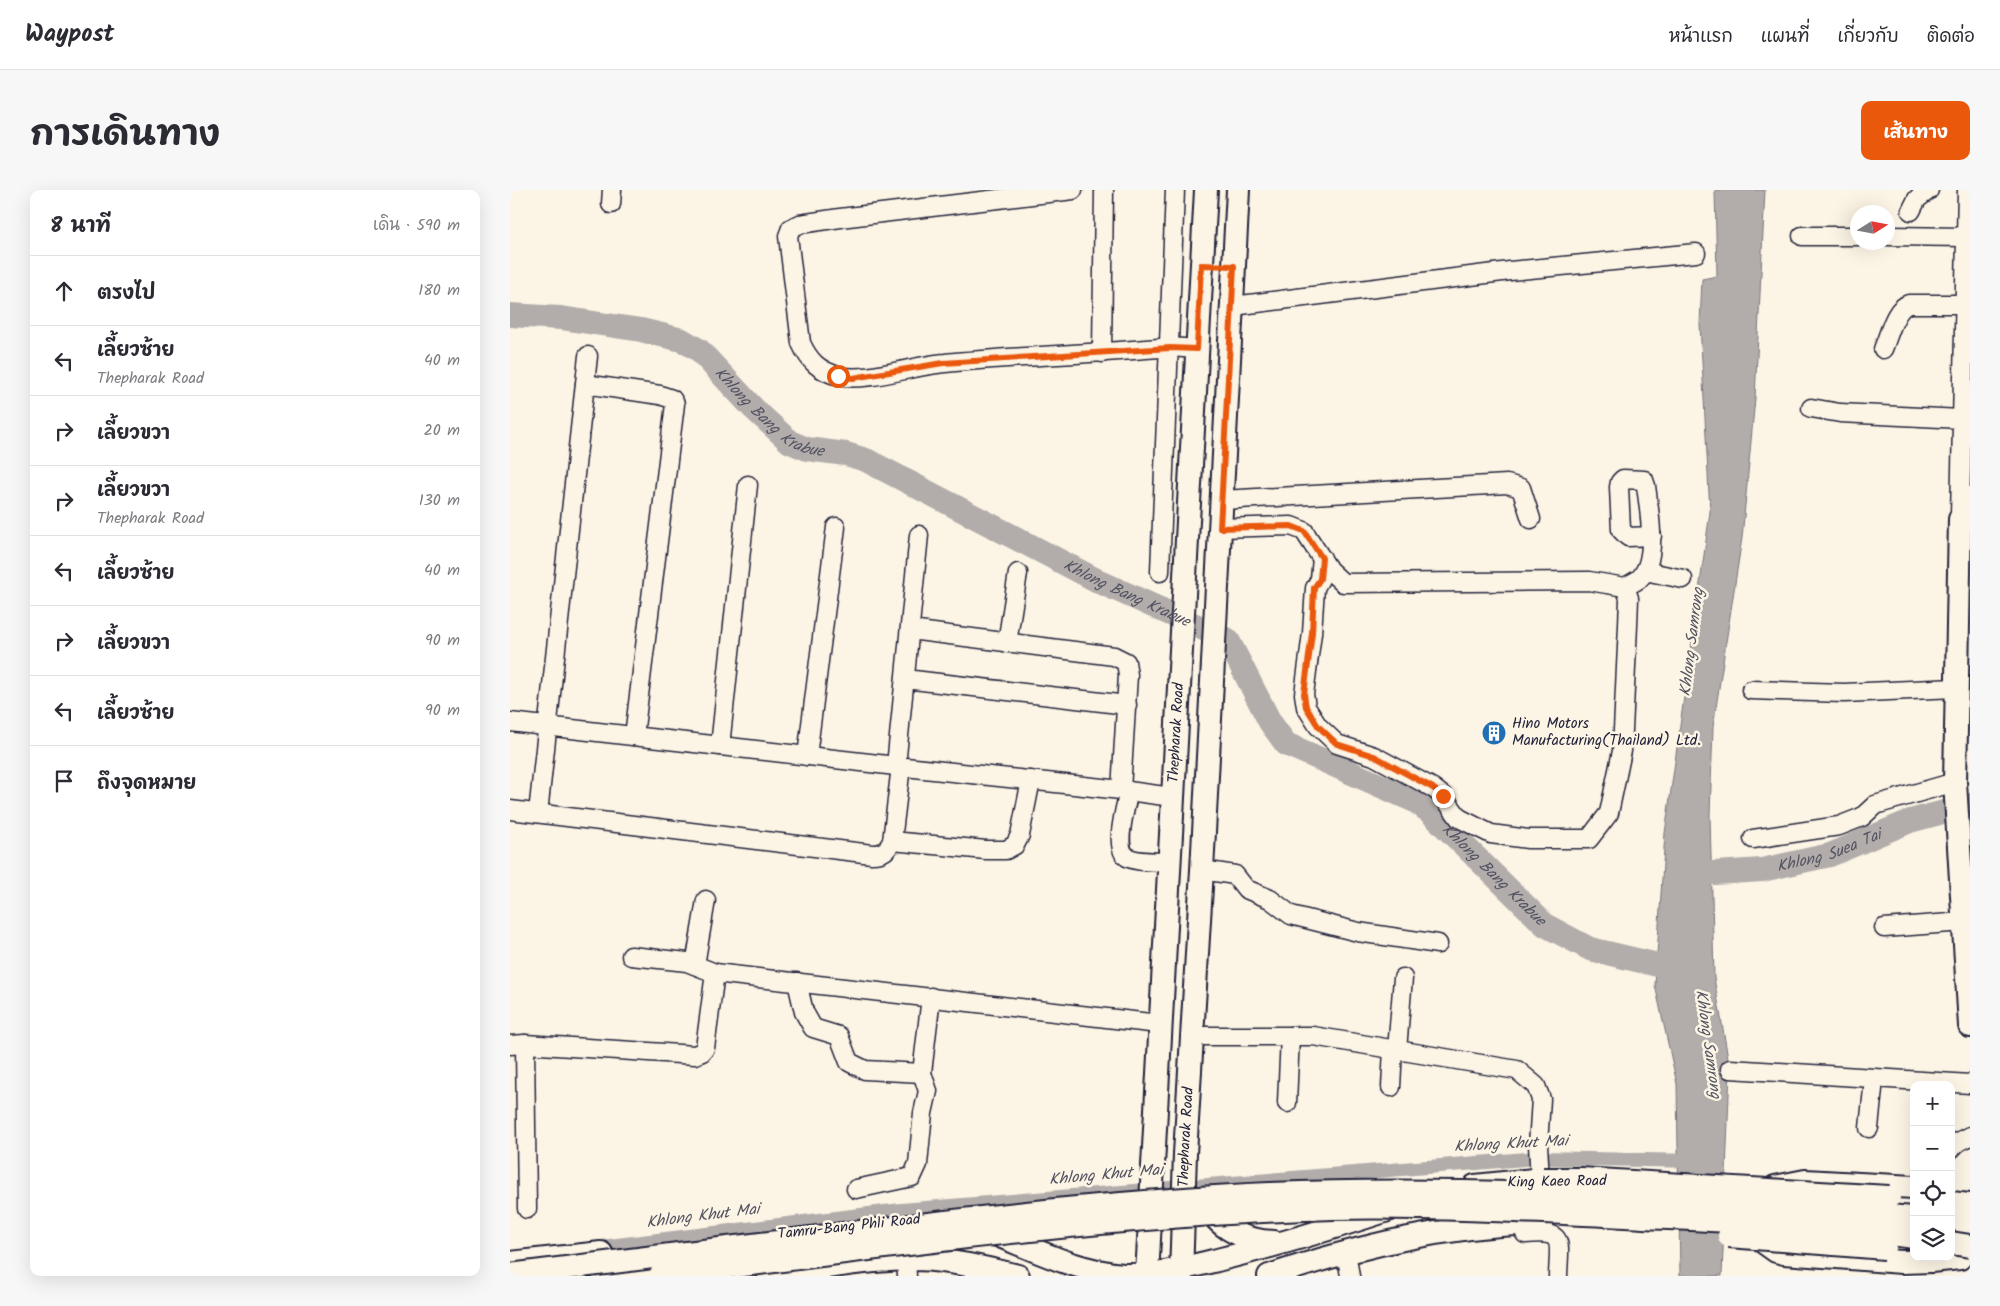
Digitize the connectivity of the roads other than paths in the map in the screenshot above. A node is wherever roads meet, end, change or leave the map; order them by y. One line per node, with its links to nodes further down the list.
1 (1073, 190): 22 (street)
2 (1104, 190): 22 (street)
3 (1175, 190): 19 (street)
4 (1206, 190): 14 (main road, Thepharak Road)
5 (1238, 190): 15 (main road, Thepharak Road)
6 (1929, 190): 8 (street)
7 (1967, 190): 12 (street)
8 (1911, 211)
9 (1802, 236): 10 (street)
10 (1850, 236)
11 (1895, 236): 12 (street)
12 (1966, 237): 16 (street)
13 (1696, 253): 18 (street)
14 (1201, 265): 15 (main road); 20 (main road, Thepharak Road)
15 (1234, 266): 18 (main road, Thepharak Road)
16 (1967, 274): 17 (street)
17 (1964, 304): 21 (street); 26 (street)
18 (1233, 306): 29 (main road, Thepharak Road)
19 (1170, 348): 20 (street); 22 (street); 38 (street)
20 (1197, 349): 60 (main road, Thepharak Road)
21 (1883, 349)
22 (1102, 353)
23 (588, 356): 24 (street)
24 (585, 384): 51 (street); 52 (street)
25 (1811, 408): 26 (street)
26 (1961, 419): 31 (street)
27 (748, 485): 53 (street)
28 (1970, 498): 31 (main road)
29 (1222, 500): 30 (street); 33 (main road, Thepharak Road)
30 (1531, 518)
31 (1960, 519): 40 (main road)
32 (836, 527): 55 (street)
33 (1220, 528): 36 (street); 66 (main road, Thepharak Road)
34 (919, 534): 43 (street)
35 (1652, 536): 37 (street)
36 (1322, 558): 42 (street); 42 (street)
37 (1645, 571): 41 (street); 42 (street)
38 (1160, 572)
39 (1018, 573): 45 (street)
40 (1964, 576): 44 (main road)
41 (1684, 579)
42 (1626, 587)
43 (910, 630): 45 (street); 46 (street)
44 (1963, 640): 47 (main road)
45 (1007, 642): 49 (street)
46 (905, 679): 49 (street); 56 (street)
47 (1956, 688): 48 (street); 54 (main road)
48 (1751, 690)
49 (1126, 705): 59 (street)
50 (510, 722): 51 (street)
51 (547, 726): 52 (street); 62 (street)
52 (634, 736): 53 (street)
53 (720, 746): 55 (street)
54 (1963, 751): 58 (main road)
55 (807, 756): 56 (street)
56 (898, 766): 57 (street); 64 (street)
57 (1031, 780): 59 (street); 64 (street)
58 (1955, 788): 63 (street); 69 (main road)
59 (1125, 790): 60 (street); 65 (street)
60 (1172, 797): 65 (main road, Thepharak Road)
61 (510, 810): 62 (street)
62 (538, 813): 64 (street)
63 (1753, 839)
64 (892, 841)
65 (1168, 862): 77 (main road, Thepharak Road)
66 (1202, 870): 70 (street); 79 (main road, Thepharak Road)
67 (706, 900): 72 (street)
68 (1884, 928): 69 (street)
69 (1966, 929): 78 (main road)
70 (1438, 944)
71 (631, 956): 72 (street)
72 (695, 965): 73 (street)
73 (715, 973): 75 (street); 81 (street)
74 (1403, 978): 82 (street)
75 (797, 982): 76 (street); 84 (street)
76 (931, 997): 77 (street); 84 (street)
77 (1159, 1024): 105 (main road, Thepharak Road, bridge)
78 (1970, 1026)
79 (1192, 1036): 80 (street); 92 (main road, Thepharak Road)
80 (1290, 1036): 82 (street); 88 (street)
81 (518, 1044): 98 (street)
82 (1395, 1050): 87 (street); 93 (street)
83 (1730, 1069): 85 (street)
84 (922, 1073): 95 (street)
85 (1874, 1079): 86 (street); 89 (street)
86 (1970, 1084)
87 (1391, 1087)
88 (1287, 1103)
89 (1869, 1128)
90 (1970, 1136): 91 (street)
91 (1955, 1145)
92 (1185, 1154): 102 (main road); 109 (main road, Thepharak Road, bridge)
93 (1541, 1173): 96 (main road, King Kaeo Road, bridge); 102 (main road, King Kaeo Road)
94 (1910, 1187): 106 (main road)
95 (856, 1189)
96 (1910, 1199)
97 (1956, 1206): 100 (main road)
98 (527, 1209)
99 (1910, 1218): 113 (main road, bridge)
100 (1970, 1222)
101 (1430, 1233): 104 (main road, bridge); 107 (main road); 120 (street)
102 (1290, 1242): 109 (main road, King Kaeo Road)
103 (1910, 1245): 115 (main road, bridge)
104 (1910, 1246)
105 (1148, 1247): 112 (main road); 114 (main road, Thepharak Road)
106 (1961, 1249)
107 (1346, 1252): 118 (main road); 119 (street)
108 (510, 1263): 112 (main road, Tamru-Bang Phli Road, bridge)
109 (1181, 1265): 114 (main road, Tamru-Bang Phli Road)
110 (906, 1268): 111 (main road); 116 (main road)
111 (937, 1269): 117 (main road)
112 (1107, 1272): 114 (main road, Tamru-Bang Phli Road)
113 (510, 1275)
114 (1147, 1275)
115 (660, 1276)
116 (769, 1276)
117 (1018, 1276)
118 (1269, 1276)
119 (1350, 1276)
120 (1558, 1276)

